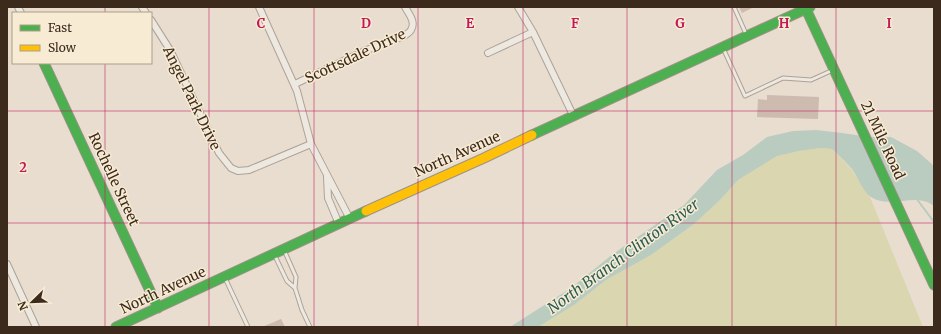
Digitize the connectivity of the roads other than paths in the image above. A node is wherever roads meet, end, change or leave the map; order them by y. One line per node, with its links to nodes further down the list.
1 (259, 7): 13 (street)
2 (405, 7): 13 (street, Scottsdale Drive)
3 (518, 7): 7 (street)
4 (734, 7): 8 (lane)
5 (807, 8): 8 (street, North Avenue); 12 (street, 21 Mile Road)
6 (152, 22): 15 (street, Angel Park Drive)
7 (533, 32): 10 (street); 14 (street)
8 (747, 36): 9 (street, North Avenue)
9 (723, 46): 12 (lane); 14 (street, North Avenue)
10 (488, 53)
11 (44, 64): 25 (street, Rochelle Street)
12 (834, 69): 23 (street, 21 Mile Road)
13 (295, 84): 15 (street)
14 (573, 115): 17 (street, North Avenue)
15 (311, 144): 16 (street)
16 (327, 173): 17 (street); 18 (street)
17 (350, 219): 18 (street, North Avenue)
18 (339, 224): 19 (street, North Avenue)
19 (284, 250): 20 (street, North Avenue); 24 (lane)
20 (274, 254): 22 (street, North Avenue); 24 (lane)
21 (7, 264): 26 (street)
22 (224, 277): 25 (street, North Avenue); 28 (lane)
23 (934, 285)
24 (295, 288): 29 (lane)
25 (158, 308): 27 (street, North Avenue)
26 (36, 327)
27 (116, 327)
28 (248, 327)
29 (310, 327)

